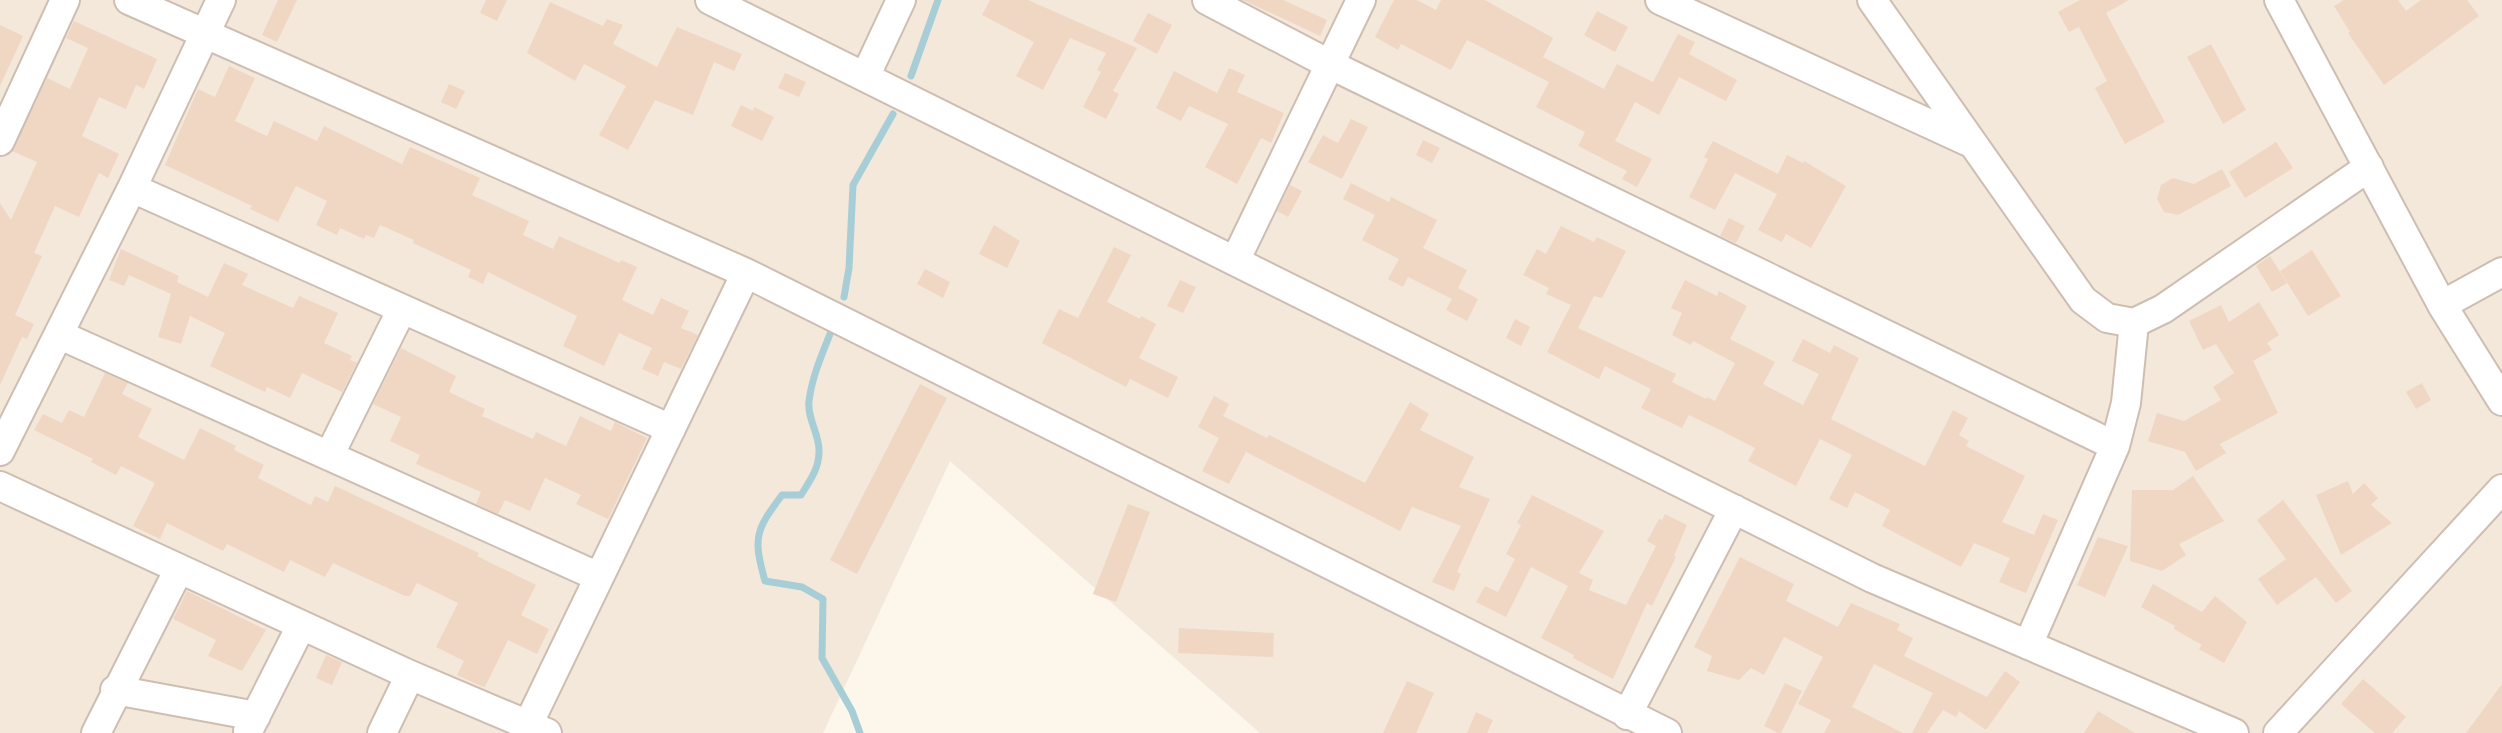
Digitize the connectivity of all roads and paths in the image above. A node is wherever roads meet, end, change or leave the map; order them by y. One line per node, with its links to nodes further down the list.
1 (65, 0): 14 (street)
2 (129, 0): 11 (street)
3 (220, 0): 11 (street)
4 (710, 0): 13 (street)
5 (901, 0): 13 (street)
6 (1207, 0): 12 (street)
7 (1361, 0): 12 (street)
8 (1660, 0): 15 (street)
9 (1872, 0): 15 (street)
10 (2279, 0): 16 (street)
11 (203, 35): 17 (street); 20 (street)
12 (1329, 64): 18 (street); 27 (street)
13 (865, 77): 18 (street)
14 (0, 141)
15 (1971, 143): 23 (street)
16 (2369, 167): 21 (street); 23 (street)
17 (132, 188): 22 (street); 24 (street)
18 (1235, 261): 32 (street)
19 (2502, 272): 21 (street)
20 (746, 273): 26 (street); 39 (street)
21 (2442, 305): 25 (street)
22 (402, 309): 26 (street); 29 (street)
23 (2134, 323): 27 (street)
24 (60, 335): 28 (street); 29 (street)
25 (2502, 401)
26 (671, 429): 34 (street)
27 (2115, 446): 36 (street)
28 (0, 451)
29 (329, 456): 34 (street)
30 (0, 486): 33 (street)
31 (2502, 489): 46 (street)
32 (1734, 509): 36 (street); 39 (street)
33 (179, 569): 35 (street); 38 (street)
34 (599, 577): 41 (street)
35 (301, 626): 37 (street); 40 (street)
36 (2028, 645): 45 (street)
37 (411, 675): 41 (street); 43 (street)
38 (115, 690): 40 (street); 42 (street)
39 (1627, 715): 44 (street)
40 (251, 724)
41 (533, 730)
42 (96, 733)
43 (382, 733)
44 (1667, 733)
45 (2234, 733)
46 (2278, 733)

